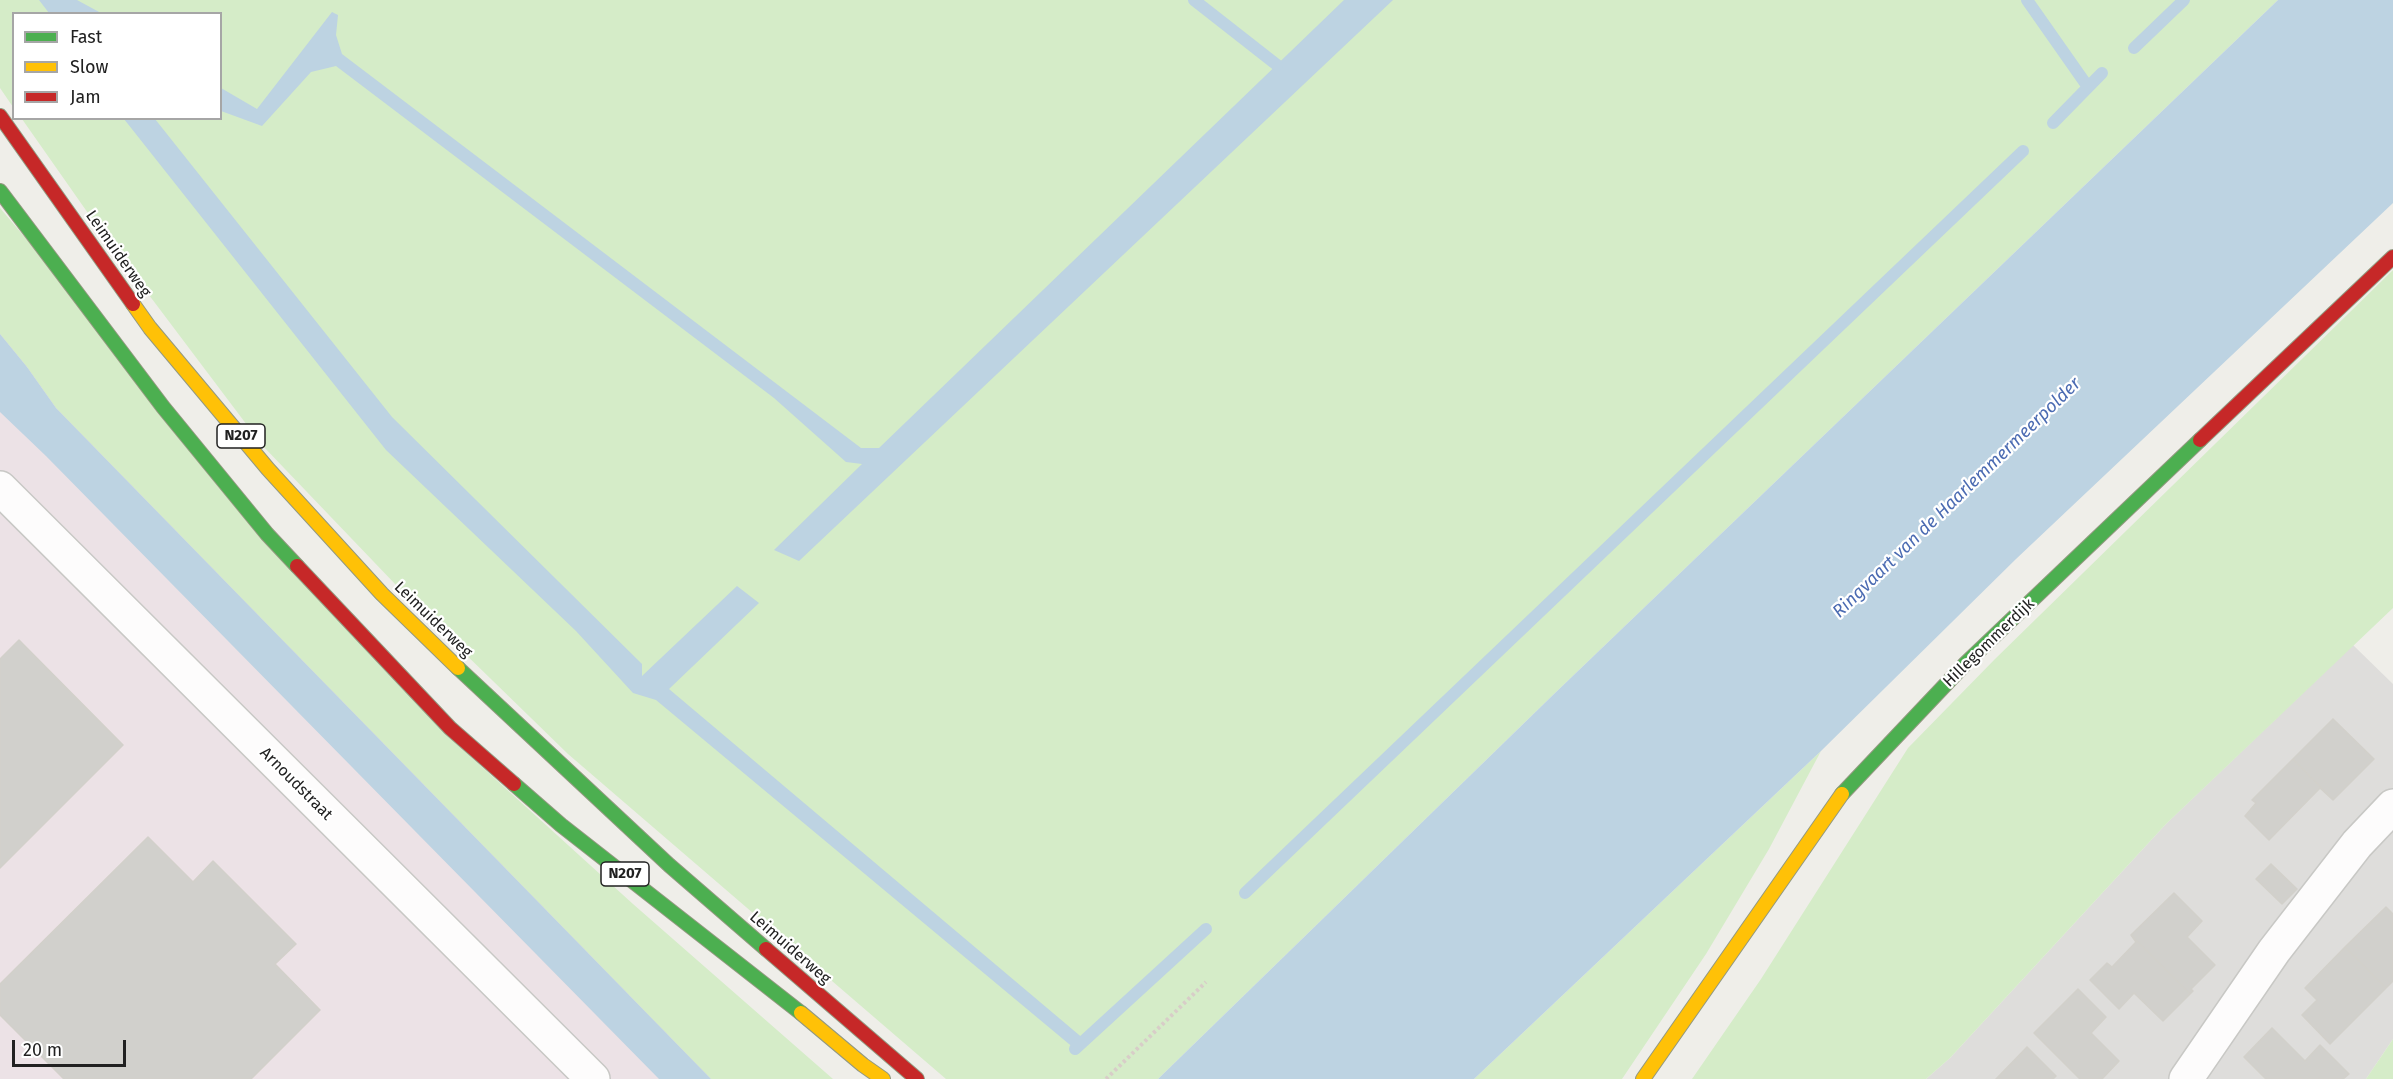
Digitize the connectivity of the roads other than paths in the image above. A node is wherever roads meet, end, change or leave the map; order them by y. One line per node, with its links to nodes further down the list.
1 (0, 116): 8 (main road, Leimuiderweg / N207)
2 (0, 191): 7 (main road, N207)
3 (2393, 257): 9 (main road, Hillegommerdijk)
4 (0, 488): 6 (street, Arnoudstraat)
5 (2393, 806): 10 (street)
6 (593, 1079)
7 (883, 1079)
8 (916, 1079)
9 (1643, 1079)
10 (2186, 1079)

